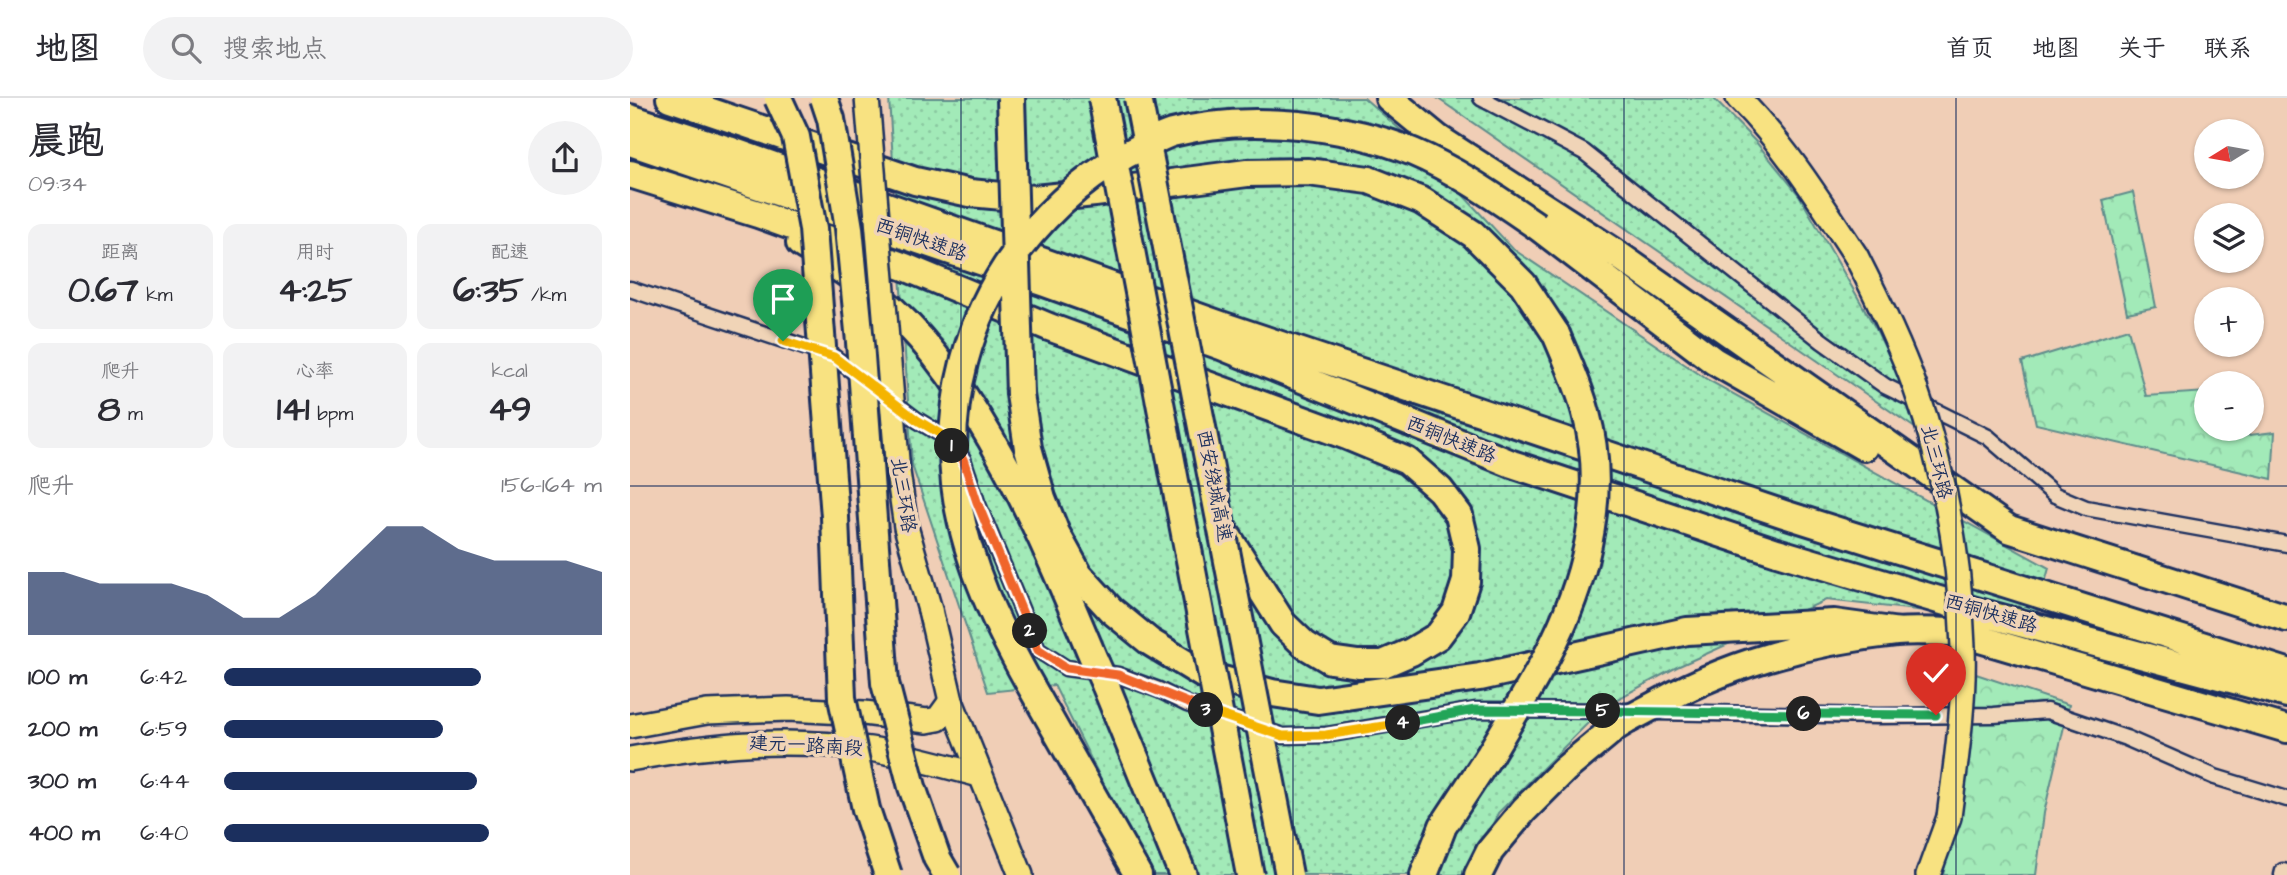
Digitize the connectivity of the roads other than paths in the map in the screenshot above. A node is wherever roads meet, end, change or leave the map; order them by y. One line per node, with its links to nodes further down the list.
1 (670, 98): 39 (highway, bridge)
2 (778, 98): 32 (highway, bridge)
3 (824, 98): 33 (highway, bridge)
4 (867, 98): 23 (main road, 北三环路, bridge)
5 (1012, 98): 20 (highway, bridge)
6 (1102, 98): 37 (highway, 西安绕城高速, bridge)
7 (1138, 98): 16 (highway, 西安绕城高速, bridge)
8 (1389, 98): 17 (highway)
9 (1481, 98): 18 (street)
10 (1738, 98): 41 (main road, 北三环路, bridge)
11 (630, 118): 21 (highway, 西铜快速路)
12 (630, 142): 22 (highway, 西铜快速路)
13 (630, 174): 14 (highway)
14 (758, 214): 16 (highway); 36 (highway)
15 (630, 289): 30 (street)
16 (1223, 529): 38 (highway, 西安绕城高速, bridge)
17 (2008, 529): 19 (highway); 35 (highway, bridge)
18 (2287, 544)
19 (2287, 618)
20 (1899, 632): 26 (highway); 40 (highway, bridge)
21 (2287, 672)
22 (2287, 694)
23 (951, 701): 24 (main road, 建元一路南段); 29 (main road, 北三环路)
24 (886, 716): 25 (main road, 建元一路南段); 27 (main road)
25 (630, 726)
26 (2287, 729)
27 (868, 749): 28 (main road, 建元一路南段); 29 (main road, 建元一路南段)
28 (630, 759)
29 (980, 775): 34 (main road, 北三环路)
30 (2287, 799)
31 (2287, 872): 42 (street)
32 (888, 875)
33 (947, 875)
34 (1021, 875)
35 (1138, 875)
36 (1183, 875)
37 (1250, 875)
38 (1289, 875)
39 (1424, 875)
40 (1478, 875)
41 (1928, 875)
42 (2282, 875)

